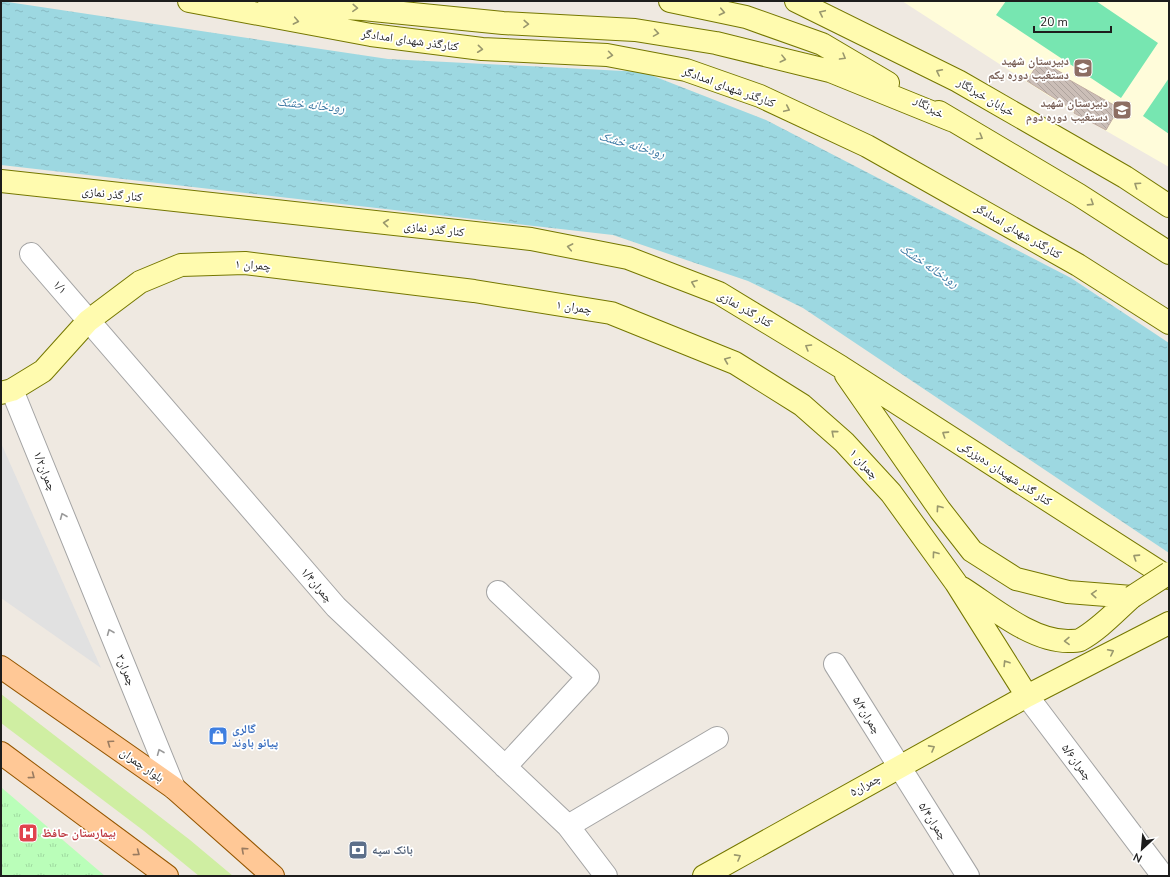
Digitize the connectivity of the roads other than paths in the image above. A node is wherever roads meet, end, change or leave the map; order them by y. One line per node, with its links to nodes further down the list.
1 (190, 1): 4 (main road, one-way to 4); 10 (main road, کنارگذر شهدای امدادگر, one-way to 10)
2 (670, 1): 4 (main road, خبرنگار, one-way to 4)
3 (796, 1): 6 (main road, خیابان خبرنگار, one-way to 3)
4 (951, 120): 7 (main road, خبرنگار, one-way to 7)
5 (1, 182): 11 (main road, کنار گذر نمازی, one-way to 5)
6 (1169, 206)
7 (1169, 253)
8 (31, 254): 9 (street, ۱/۱)
9 (88, 321): 12 (main road, چمران ۱); 16 (main road, چمران ۱, one-way to 9); 25 (street, چمران۱/۴)
10 (1169, 323)
11 (841, 367): 15 (main road, کنار گذر شهیدان ده‌بزرکی, one-way to 11); 18 (main road, one-way to 11)
12 (6, 392): 13 (street, چمران۱/۲, one-way to 12)
13 (78, 552): 27 (street, چمران۳, one-way to 13)
14 (1169, 573): 18 (main road, bridge)
15 (1169, 578)
16 (956, 584): 18 (main road, one-way to 16); 22 (main road, چمران ۱, one-way to 16)
17 (498, 592): 25 (street)
18 (1132, 596)
19 (1169, 623): 22 (main road, چمران۵, one-way to 19)
20 (835, 664): 26 (street, چمران۵/۳)
21 (1, 666): 27 (main road, بلوار چمران, one-way to 21)
22 (1027, 696): 26 (main road, چمران۵, one-way to 22); 34 (street, چمران۵/۶)
23 (717, 738): 28 (street)
24 (1, 753): 29 (main road, one-way to 29)
25 (505, 767): 28 (street, چمران۱/۴)
26 (898, 767): 32 (main road, چمران۵, one-way to 26); 33 (street, چمران۵/۴)
27 (174, 788): 30 (main road, بلوار چمران, one-way to 27)
28 (568, 826): 31 (street, چمران۱/۴)
29 (167, 876)
30 (273, 876)
31 (606, 876)
32 (704, 876)
33 (968, 876)
34 (1163, 876)

